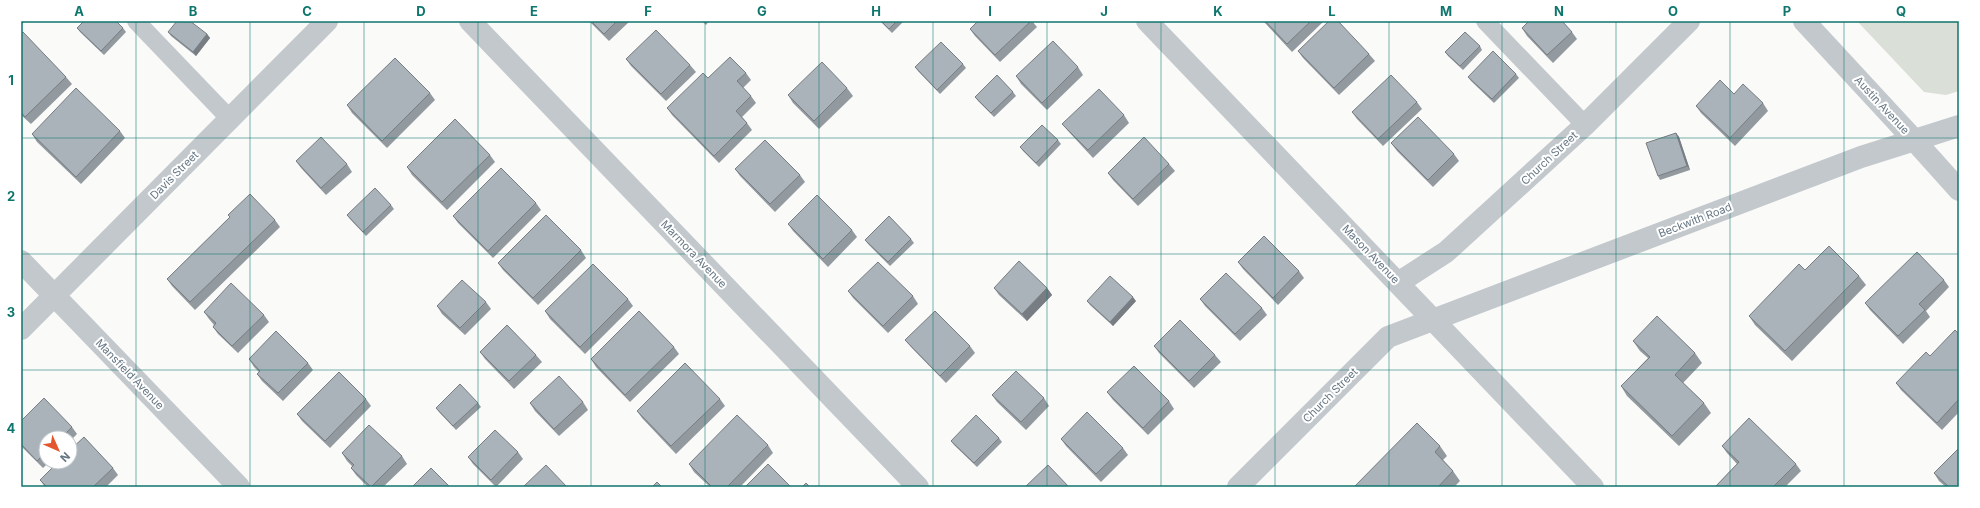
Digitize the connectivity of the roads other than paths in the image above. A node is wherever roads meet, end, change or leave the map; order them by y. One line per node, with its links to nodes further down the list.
1 (136, 21): 8 (lane)
2 (328, 21): 8 (street, Davis Street)
3 (470, 21): 19 (street, Marmora Avenue)
4 (1147, 21): 14 (street, Mason Avenue)
5 (1485, 21): 9 (lane)
6 (1689, 21): 9 (street, Church Street)
7 (1804, 21): 11 (street, Austin Avenue)
8 (230, 119): 15 (street, Davis Street)
9 (1585, 125): 14 (street, Church Street)
10 (1959, 126): 11 (street, Beckwith Road)
11 (1915, 142): 12 (street, Austin Avenue); 16 (street, Beckwith Road)
12 (1959, 190)
13 (21, 261): 15 (street, Mansfield Avenue)
14 (1398, 283): 16 (street, Mason Avenue)
15 (55, 296): 17 (street, Davis Street); 18 (street, Mansfield Avenue)
16 (1434, 320): 20 (street, Church Street); 21 (street, Mason Avenue)
17 (21, 329)
18 (239, 487)
19 (918, 487)
20 (1238, 487)
21 (1594, 487)

